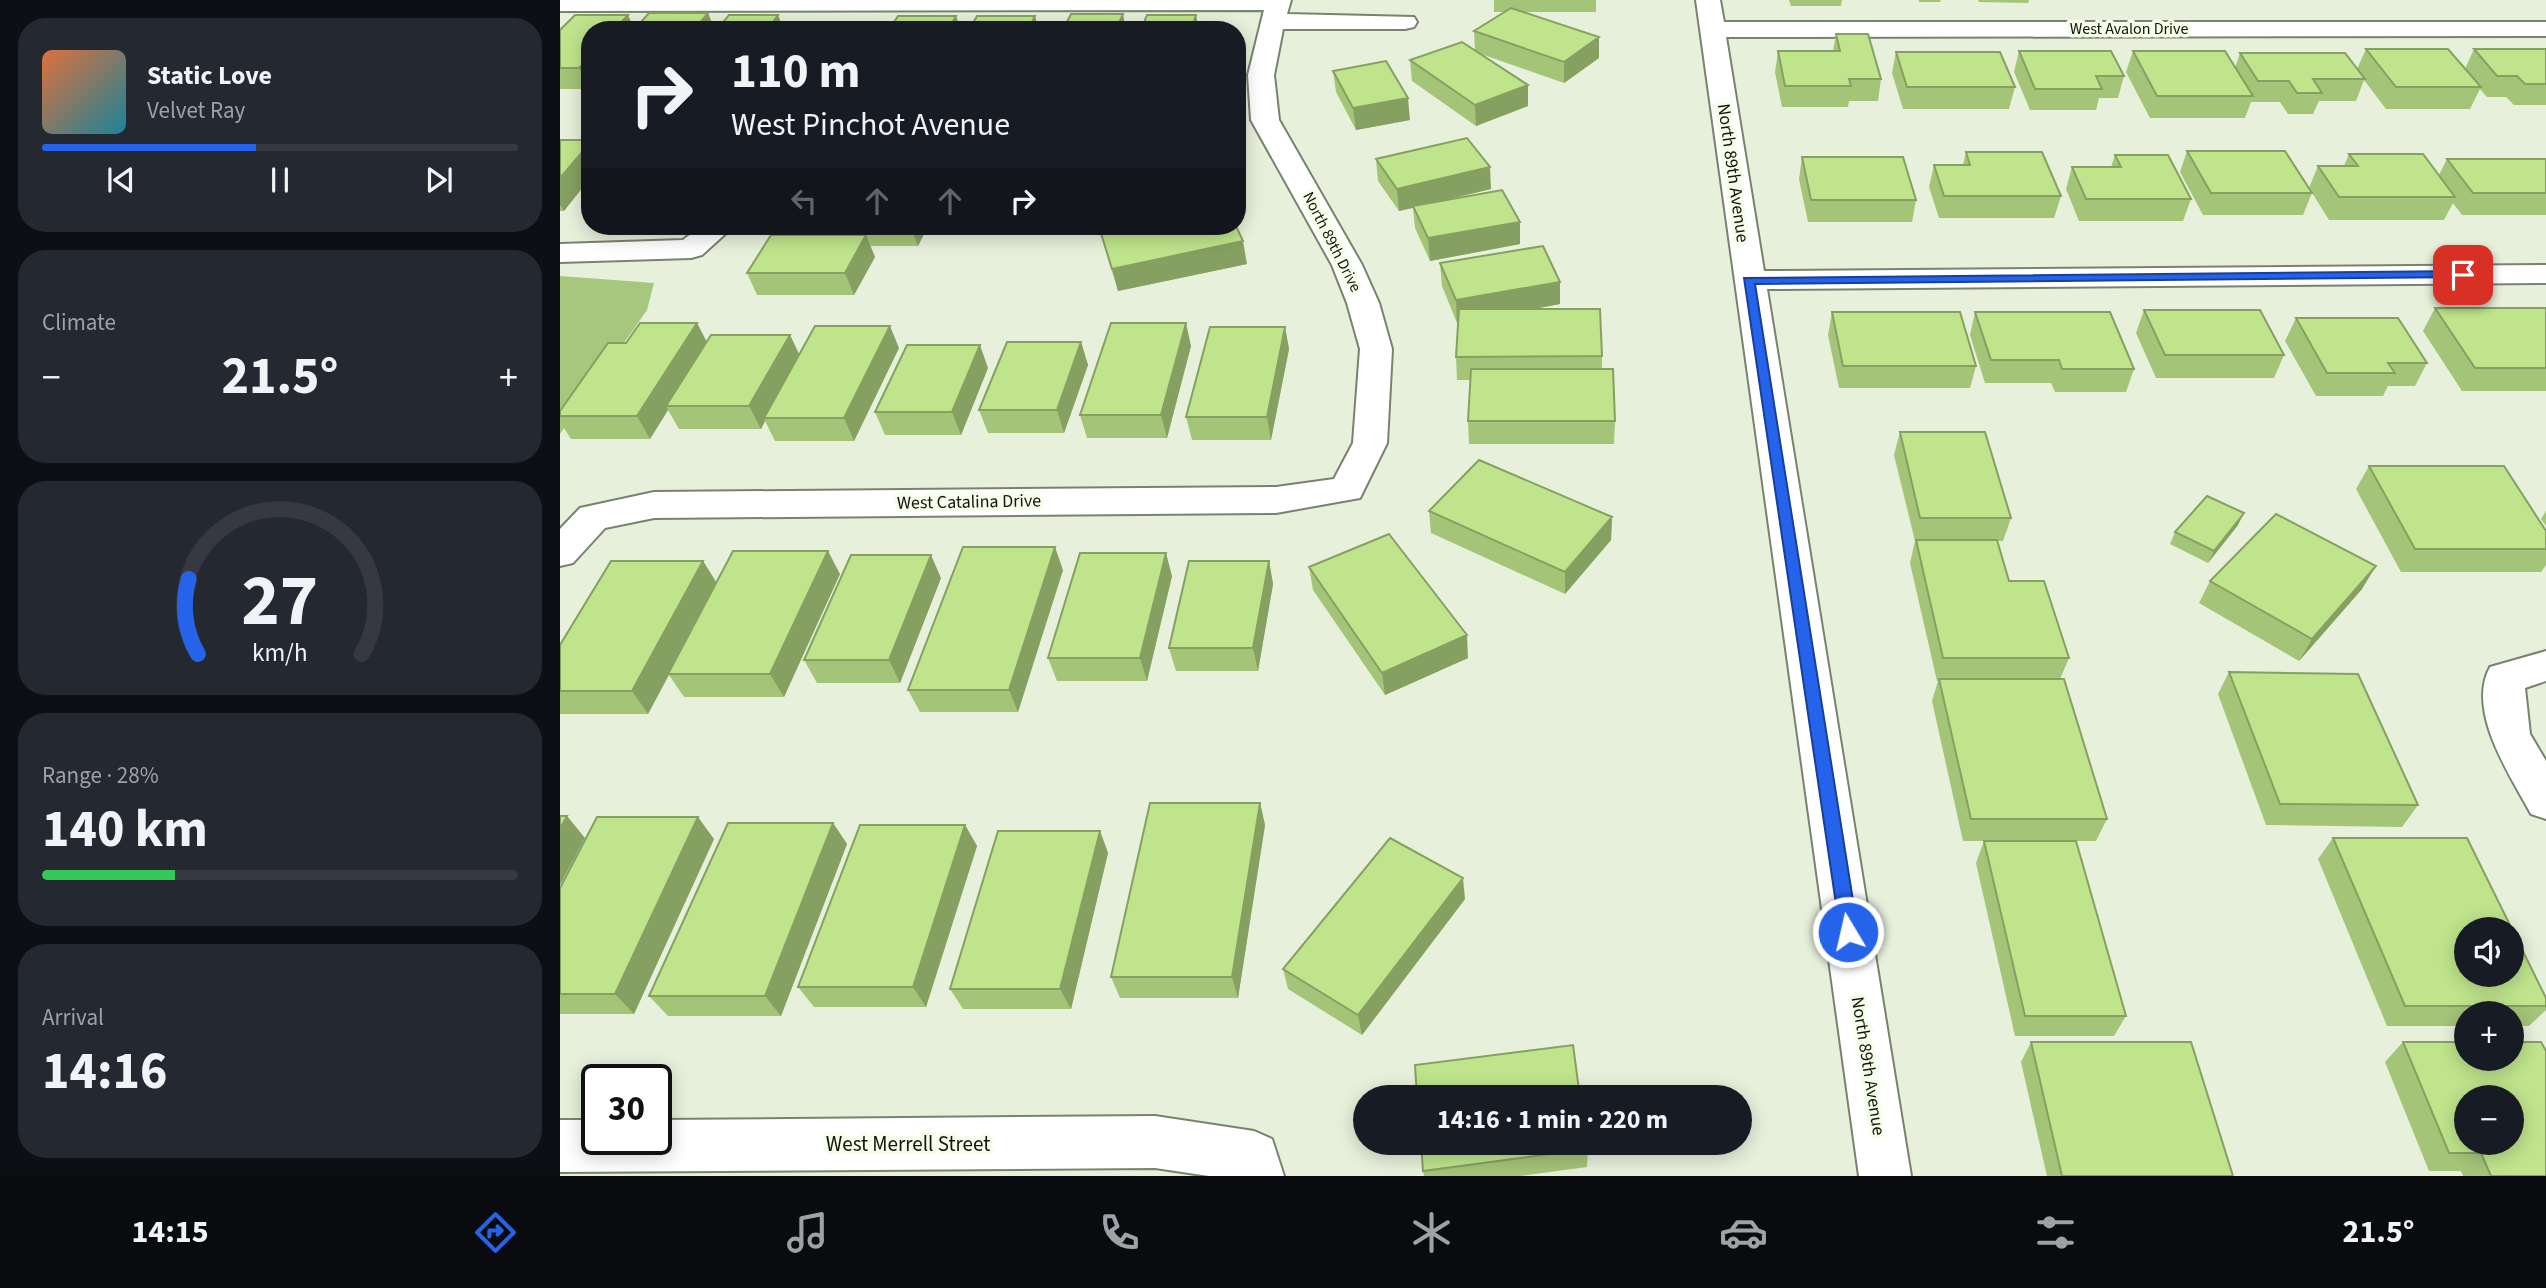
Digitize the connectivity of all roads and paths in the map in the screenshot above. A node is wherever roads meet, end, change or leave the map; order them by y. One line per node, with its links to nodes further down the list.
1 (560, 4): 2 (street)
2 (873, 4): 3 (street); 5 (street)
3 (1277, 8): 6 (street); 12 (street, North 89th Drive)
4 (1710, 15): 7 (street, West Avalon Drive); 11 (street, North 89th Avenue)
5 (861, 21)
6 (1405, 22)
7 (2546, 29)
8 (708, 235): 9 (street)
9 (560, 253)
10 (2546, 274): 11 (street)
11 (1748, 280): 18 (street, North 89th Avenue)
12 (1347, 489): 13 (street, West Catalina Drive)
13 (560, 553)
14 (2546, 666): 15 (street)
15 (2546, 802)
16 (560, 1146): 17 (street, West Merrell Street)
17 (1256, 1166)
18 (1885, 1176)

